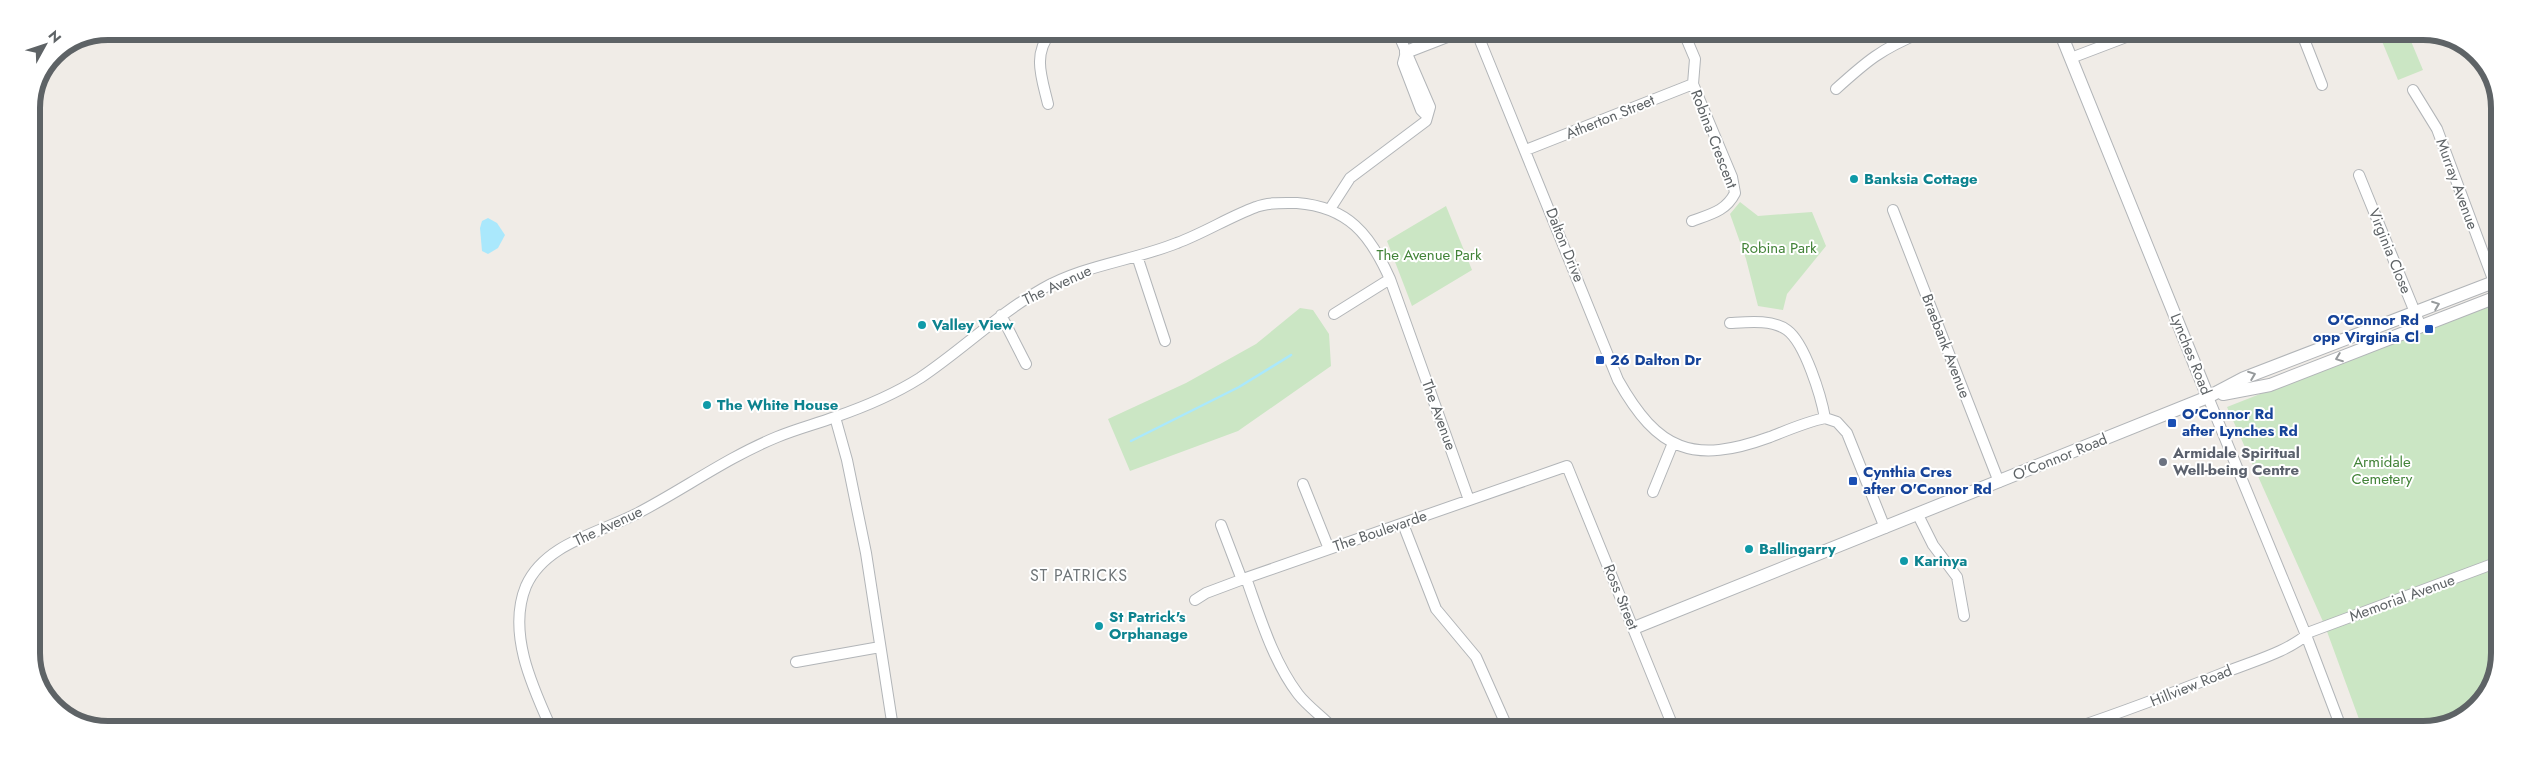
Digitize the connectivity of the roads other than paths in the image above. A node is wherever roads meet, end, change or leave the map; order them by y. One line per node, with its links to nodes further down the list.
1 (1045, 40): 16 (street)
2 (1401, 40): 10 (street)
3 (1437, 40): 10 (street)
4 (1480, 40): 17 (street, Dalton Drive)
5 (1687, 40): 12 (street, Robina Crescent)
6 (1903, 40): 14 (street)
7 (2063, 40): 11 (street, Lynches Road)
8 (2118, 40): 11 (street)
9 (2304, 40): 13 (street)
10 (1406, 52): 19 (street)
11 (2070, 58): 34 (street, Lynches Road)
12 (1693, 84): 17 (street, Atherton Street); 21 (street, Robina Crescent)
13 (2322, 85)
14 (1836, 89)
15 (2413, 90): 23 (street, Murray Avenue)
16 (1048, 104)
17 (1526, 150): 37 (street, Dalton Drive)
18 (2359, 175): 27 (street, Virginia Close)
19 (1330, 209): 22 (street, The Avenue); 24 (street, The Avenue)
20 (1893, 210): 39 (street, Braebank Avenue)
21 (1692, 221)
22 (1137, 256): 29 (street, The Avenue); 32 (street)
23 (2491, 268)
24 (1390, 279): 28 (street); 42 (street, The Avenue)
25 (2491, 283): 27 (street, O'Connor Road, one-way to 25)
26 (2491, 299): 31 (street, O'Connor Road)
27 (2415, 313): 31 (street, Virginia Close); 34 (street, O'Connor Road, one-way to 27)
28 (1334, 314)
29 (1002, 315): 33 (street); 35 (street, The Avenue)
30 (1730, 324): 36 (street)
31 (2421, 327): 34 (street, O'Connor Road, one-way to 34)
32 (1165, 341)
33 (1026, 364)
34 (2208, 397): 39 (street, O'Connor Road); 53 (street, Lynches Road)
35 (834, 417): 54 (street); 56 (street, The Avenue)
36 (1825, 418): 37 (street, Dalton Drive); 46 (street)
37 (1672, 443): 41 (street)
38 (1567, 466): 42 (street, The Boulevarde); 52 (street, Ross Street)
39 (1999, 482): 43 (street, O'Connor Road)
40 (1303, 484): 47 (street)
41 (1653, 492)
42 (1469, 500): 44 (street, The Boulevarde)
43 (1918, 514): 46 (street, O'Connor Road); 51 (street)
44 (1403, 524): 47 (street, The Boulevarde); 59 (street)
45 (1221, 525): 49 (street)
46 (1885, 528): 52 (street, O'Connor Road)
47 (1329, 549): 49 (street, The Boulevarde)
48 (2491, 565): 53 (street, Memorial Avenue)
49 (1244, 579): 50 (street, The Boulevarde); 58 (street)
50 (1195, 600)
51 (1964, 616)
52 (1634, 628): 60 (street, Ross Street)
53 (2306, 635): 61 (street, Hillview Road); 62 (street, Lynches Road)
54 (880, 648): 55 (street); 57 (street)
55 (796, 662)
56 (548, 721)
57 (892, 721)
58 (1326, 721)
59 (1504, 721)
60 (1671, 721)
61 (2096, 721)
62 (2339, 721)

